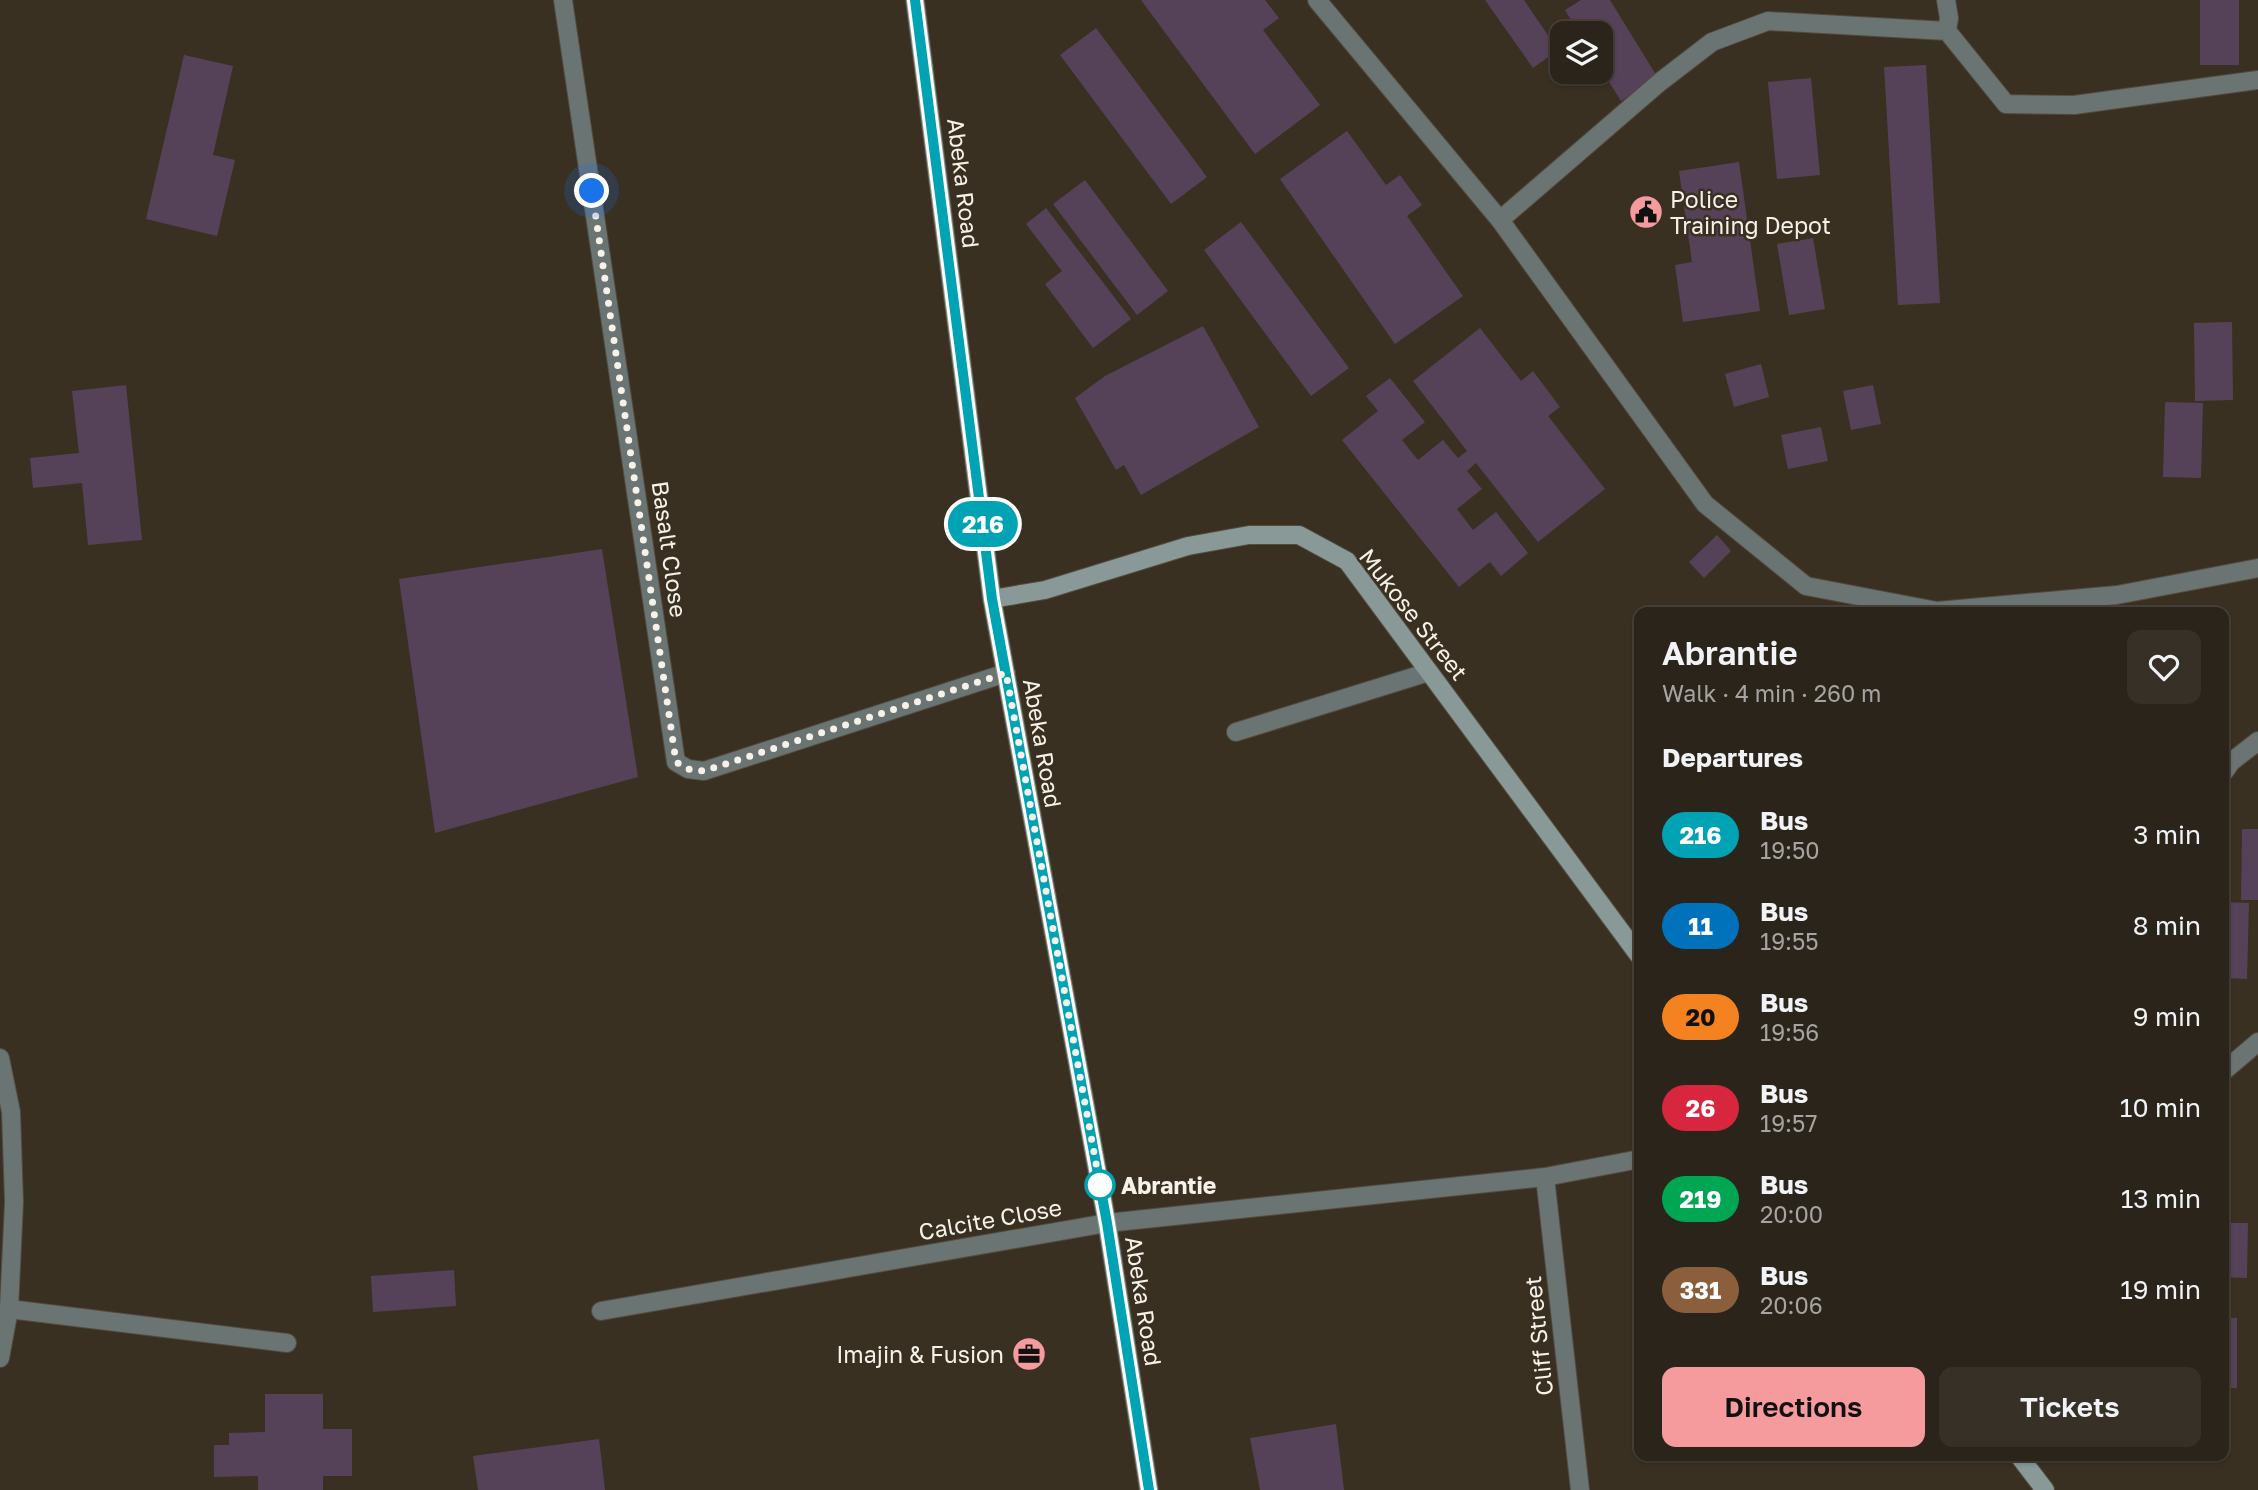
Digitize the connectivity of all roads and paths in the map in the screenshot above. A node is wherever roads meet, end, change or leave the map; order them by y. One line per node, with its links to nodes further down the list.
1 (564, 0): 13 (street, Basalt Close)
2 (915, 0): 9 (street, Abeka Road)
3 (1317, 0): 7 (street)
4 (1946, 0): 5 (street)
5 (1947, 31): 6 (street); 7 (street)
6 (2258, 80)
7 (1500, 220): 10 (street)
8 (2258, 568): 11 (street)
9 (992, 599): 12 (street, Mukose Street); 13 (street, Abeka Road)
10 (1916, 607)
11 (1982, 607)
12 (1429, 672): 14 (street); 17 (street, Mukose Street)
13 (1006, 673): 23 (street, Abeka Road)
14 (1236, 732)
15 (2258, 741): 16 (street)
16 (2229, 765)
17 (1634, 949)
18 (2258, 1042): 20 (street)
19 (0, 1058): 24 (street)
20 (2229, 1067)
21 (1634, 1159): 22 (street, Calcite Close)
22 (1545, 1177): 23 (street, Calcite Close); 30 (street, Cliff Street)
23 (1107, 1223): 25 (street, Calcite Close); 29 (street, Abeka Road)
24 (9, 1309): 26 (street); 27 (street)
25 (601, 1311)
26 (287, 1343)
27 (0, 1358)
28 (2023, 1461): 31 (street)
29 (1149, 1490)
30 (1580, 1490)
31 (2045, 1490)

